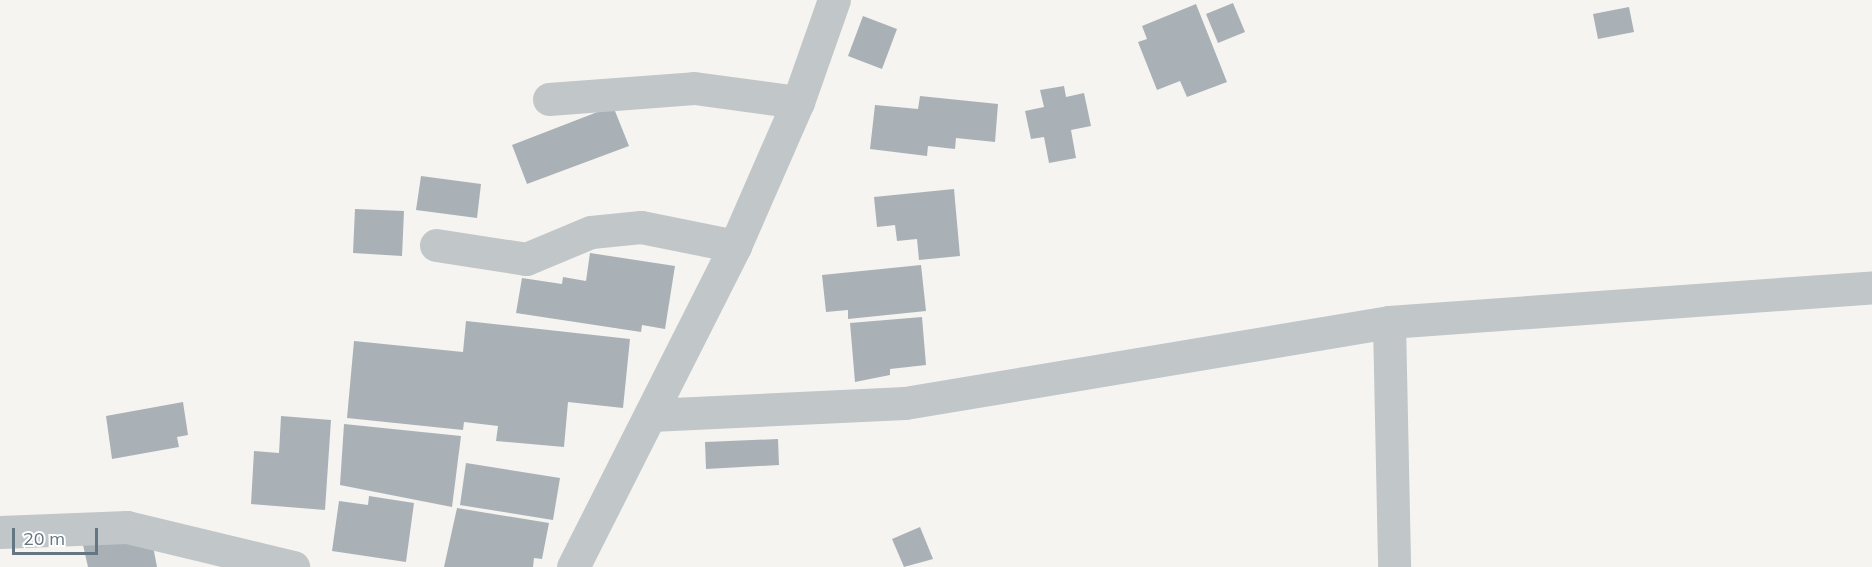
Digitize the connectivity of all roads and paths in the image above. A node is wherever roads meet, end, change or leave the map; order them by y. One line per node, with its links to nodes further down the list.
1 (834, 0): 3 (street)
2 (549, 99): 3 (street)
3 (798, 102): 5 (street)
4 (436, 245): 5 (street)
5 (735, 246): 8 (street)
6 (1872, 287): 7 (street)
7 (1389, 322): 8 (street); 12 (street)
8 (651, 415): 11 (street)
9 (0, 532): 10 (street)
10 (293, 567)
11 (573, 567)
12 (1394, 567)

